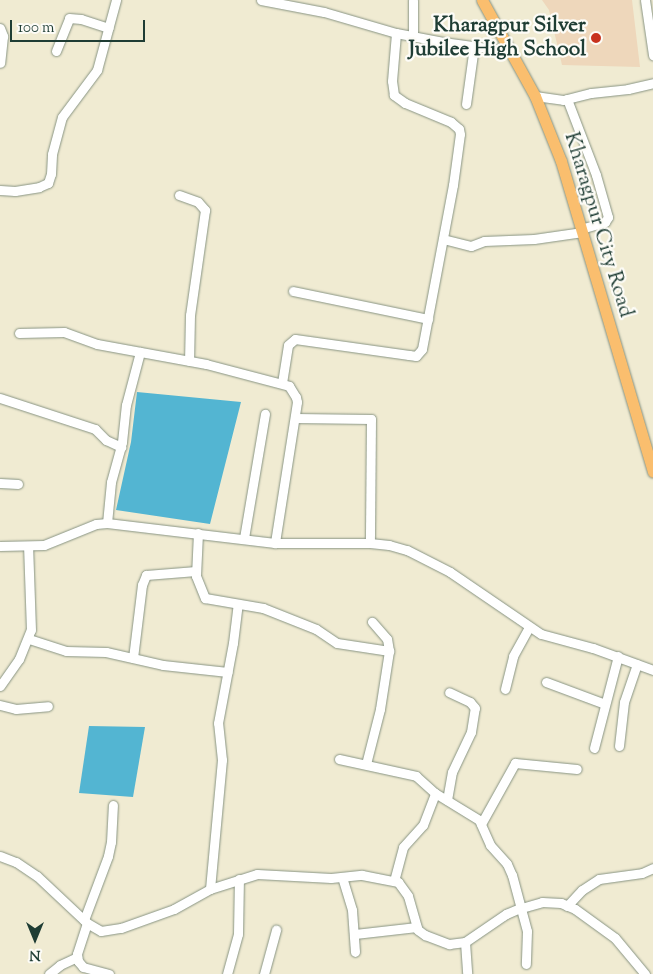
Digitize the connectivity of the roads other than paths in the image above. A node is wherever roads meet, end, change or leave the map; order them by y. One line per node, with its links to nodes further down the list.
1 (116, 0): 7 (street)
2 (261, 0): 8 (street)
3 (413, 0): 9 (street)
4 (482, 0): 11 (main road, Kharagpur City Road)
5 (645, 0): 13 (street)
6 (0, 28): 14 (street)
7 (109, 28): 12 (street); 19 (street)
8 (396, 33): 9 (street); 22 (street)
9 (413, 37): 10 (street)
10 (474, 46): 11 (street); 18 (street)
11 (510, 50): 16 (main road, Kharagpur City Road)
12 (56, 51)
13 (653, 55)
14 (0, 63)
15 (653, 82): 17 (street)
16 (535, 96): 17 (street); 21 (main road, Kharagpur City Road)
17 (567, 99): 21 (street)
18 (466, 104)
19 (0, 190)
20 (178, 195): 27 (street)
21 (582, 230): 22 (street); 33 (main road, Kharagpur City Road)
22 (443, 239): 24 (street)
23 (294, 291): 24 (street)
24 (428, 319): 28 (street)
25 (19, 334): 26 (street)
26 (140, 352): 27 (street); 32 (street)
27 (189, 361): 28 (street)
28 (282, 383): 31 (street)
29 (0, 398): 32 (street)
30 (265, 414): 38 (street)
31 (295, 418): 39 (street); 40 (street)
32 (121, 447): 36 (street)
33 (653, 472)
34 (0, 483): 35 (street)
35 (18, 484)
36 (107, 524): 37 (street); 42 (street)
37 (198, 532): 38 (street); 43 (street)
38 (244, 538): 39 (street)
39 (275, 542): 40 (street)
40 (370, 543): 46 (street)
41 (0, 546): 42 (street)
42 (28, 546): 47 (street)
43 (196, 571): 44 (street); 50 (street)
44 (238, 604): 48 (street); 53 (street)
45 (372, 622): 48 (street)
46 (528, 627): 49 (street); 56 (street)
47 (29, 639): 50 (street); 55 (street)
48 (389, 651): 64 (street)
49 (618, 656): 51 (street); 59 (street)
50 (133, 658): 53 (street)
51 (637, 664): 52 (street); 61 (street)
52 (653, 670)
53 (228, 672): 75 (street)
54 (546, 682): 59 (street)
55 (0, 686)
56 (505, 689)
57 (449, 692): 67 (street)
58 (0, 704): 60 (street)
59 (605, 704): 62 (street)
60 (48, 706)
61 (618, 746)
62 (594, 748)
63 (339, 759): 64 (street)
64 (366, 764): 66 (street)
65 (577, 769): 69 (street)
66 (435, 793): 67 (street); 74 (street)
67 (447, 800): 69 (street)
68 (113, 805): 78 (street)
69 (481, 824): 77 (street)
70 (0, 856): 78 (street)
71 (653, 868): 76 (street)
72 (342, 877): 73 (street); 74 (street); 81 (street)
73 (239, 879): 75 (street); 88 (street)
74 (394, 881): 79 (street)
75 (210, 889): 78 (street)
76 (567, 906): 77 (street); 91 (street)
77 (522, 908): 82 (street); 85 (street)
78 (86, 921): 84 (street)
79 (417, 927): 81 (street); 82 (street)
80 (276, 930): 89 (street)
81 (355, 934): 83 (street)
82 (465, 942): 90 (street)
83 (355, 952)
84 (77, 957): 86 (street); 87 (street)
85 (526, 964)
86 (49, 974)
87 (109, 974)
88 (227, 974)
89 (264, 974)
90 (467, 974)
91 (645, 974)

